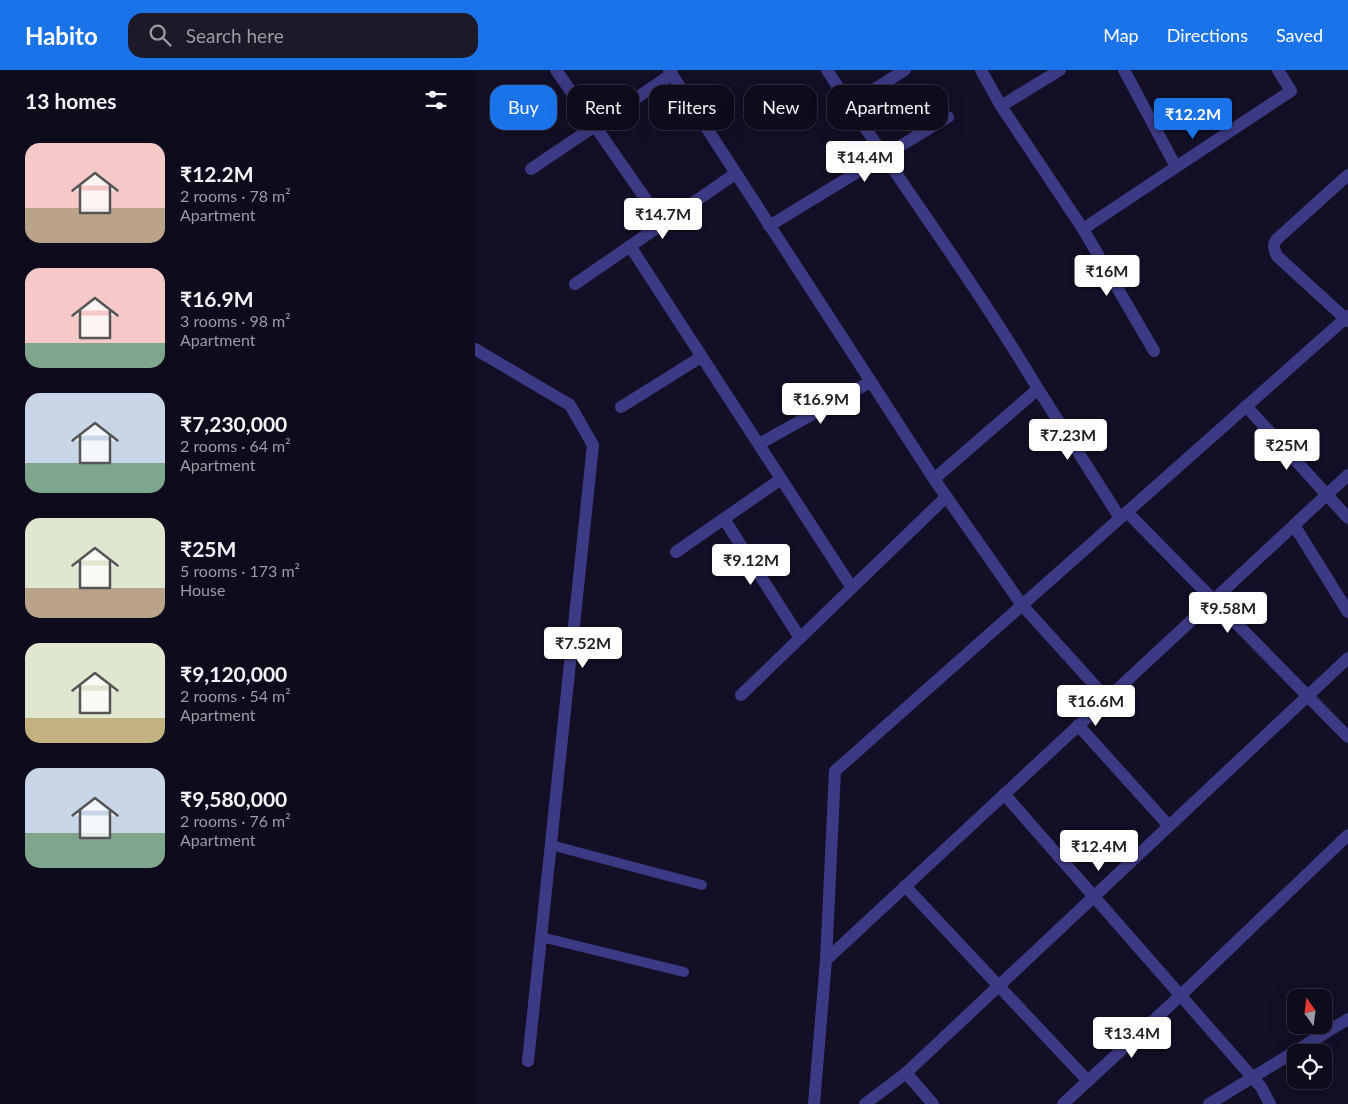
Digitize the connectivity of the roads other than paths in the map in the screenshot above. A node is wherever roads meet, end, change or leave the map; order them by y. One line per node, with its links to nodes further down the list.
1 (556, 70): 11 (street)
2 (827, 70): 9 (street)
3 (905, 70): 10 (street)
4 (981, 70): 13 (street)
5 (1060, 70): 13 (street)
6 (1124, 70): 19 (street)
7 (1278, 70): 19 (street)
8 (670, 72): 12 (street); 21 (street)
9 (836, 85)
10 (881, 85)
11 (567, 86)
12 (639, 94)
13 (1001, 106): 25 (street)
14 (588, 130): 20 (street)
15 (598, 130): 23 (street)
16 (866, 130): 18 (street)
17 (926, 130): 18 (street)
18 (883, 156): 24 (street); 33 (street)
19 (1176, 167): 25 (street)
20 (531, 169)
21 (735, 174): 23 (street); 24 (street)
22 (1348, 176): 28 (street)
23 (663, 224): 26 (street)
24 (769, 226): 32 (street)
25 (1083, 230): 30 (street)
26 (630, 246): 27 (street); 31 (street)
27 (575, 284)
28 (1347, 318): 34 (street)
29 (475, 350): 61 (street)
30 (1154, 351)
31 (701, 357): 35 (street); 36 (street)
32 (870, 382): 36 (street); 39 (street)
33 (1038, 390): 39 (street); 42 (street)
34 (1247, 406): 40 (street); 42 (street)
35 (621, 407)
36 (759, 444): 38 (street)
37 (1348, 475): 40 (street)
38 (781, 479): 44 (street); 47 (street)
39 (933, 479): 41 (street)
40 (1327, 494): 43 (street); 45 (street)
41 (946, 497): 47 (street); 49 (street)
42 (1124, 515): 48 (street); 49 (street)
43 (1348, 518)
44 (724, 519): 46 (street); 51 (street)
45 (1294, 525): 48 (street); 50 (street)
46 (676, 552)
47 (852, 588): 51 (street)
48 (1213, 600): 54 (street); 55 (street)
49 (1022, 605): 55 (street); 66 (street)
50 (1348, 612)
51 (800, 638): 53 (street)
52 (1348, 658): 54 (street)
53 (741, 695)
54 (1307, 696): 57 (street); 59 (street)
55 (1107, 699): 56 (street)
56 (1078, 726): 58 (street); 59 (street)
57 (1348, 737)
58 (1004, 794): 63 (street); 64 (street)
59 (1169, 826): 64 (street)
60 (1348, 835): 69 (street)
61 (551, 845): 62 (lane); 65 (street)
62 (701, 885)
63 (905, 886): 66 (street); 68 (street)
64 (1094, 896): 68 (street); 69 (street)
65 (541, 936): 67 (lane); 71 (street)
66 (826, 960): 75 (street)
67 (684, 972)
68 (998, 986): 72 (street); 74 (street)
69 (1181, 995): 73 (street); 74 (street)
70 (1348, 1019): 73 (street)
71 (528, 1061)
72 (906, 1073): 76 (street); 77 (street)
73 (1252, 1077): 79 (street); 80 (street)
74 (1088, 1081): 78 (street)
75 (814, 1104)
76 (865, 1104)
77 (933, 1104)
78 (1063, 1104)
79 (1209, 1104)
80 (1270, 1104)

